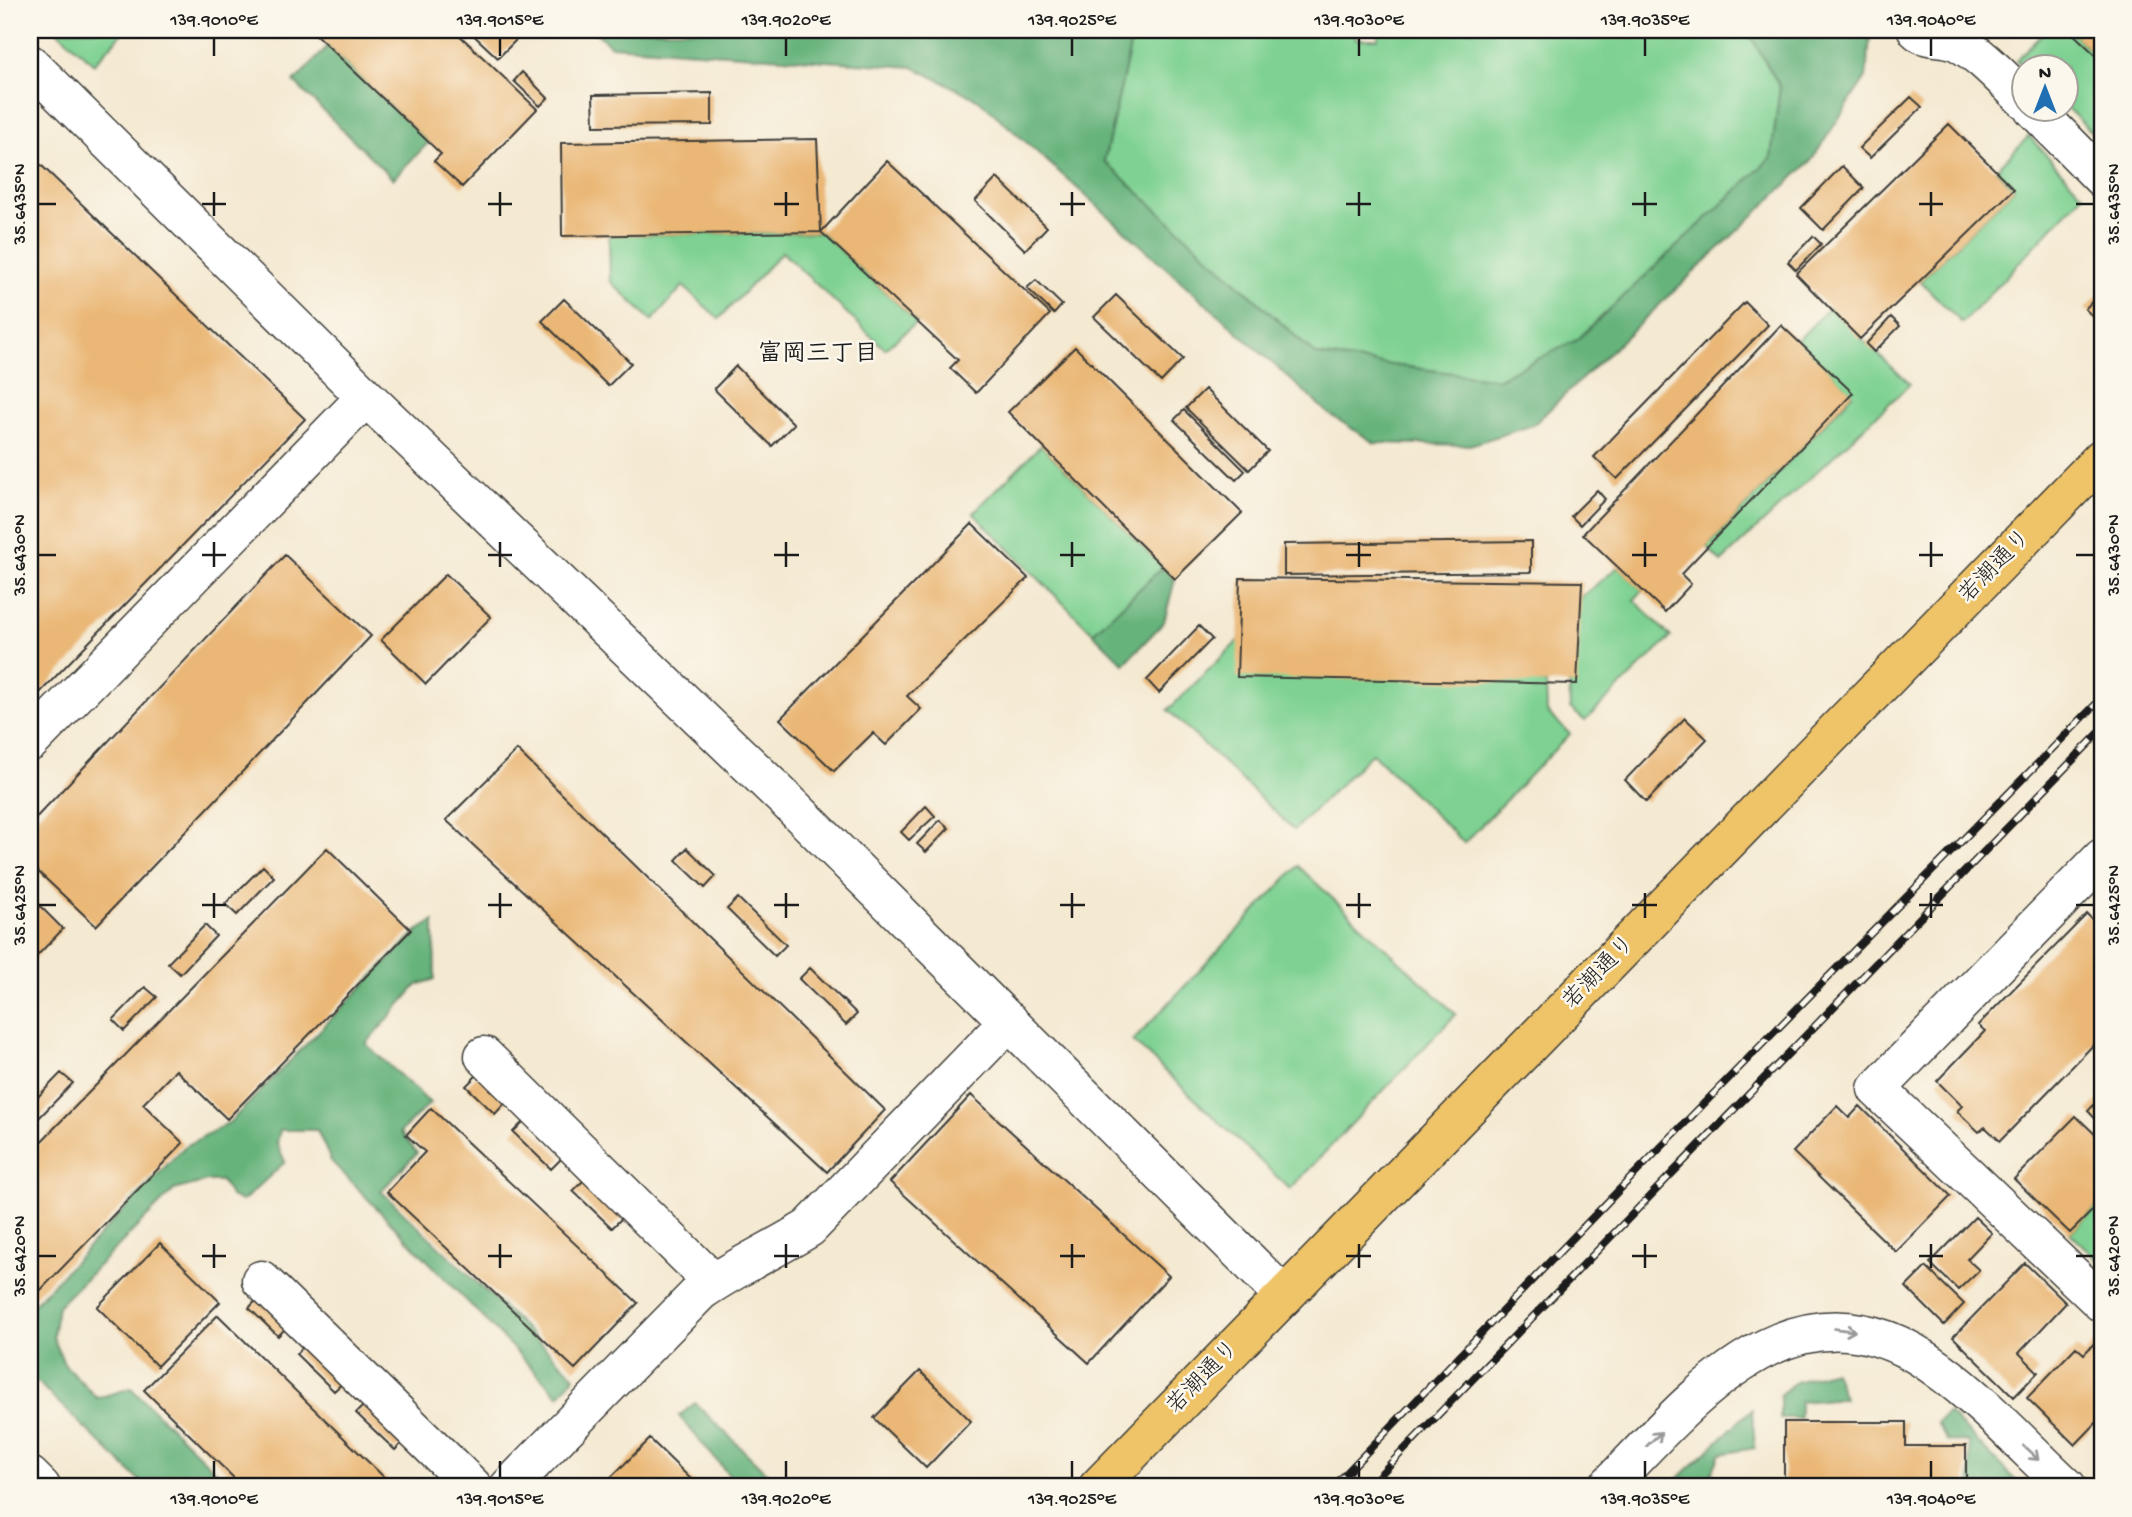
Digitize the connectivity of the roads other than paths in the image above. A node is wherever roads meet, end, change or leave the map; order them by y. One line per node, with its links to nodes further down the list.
1 (1917, 30): 3 (street)
2 (30, 64): 6 (street)
3 (2010, 85)
4 (2047, 122): 5 (street)
5 (2102, 178)
6 (366, 397): 8 (street); 10 (street)
7 (2102, 458): 14 (main road, 若潮通り)
8 (30, 742)
9 (2102, 858): 15 (street)
10 (1009, 1021): 13 (street); 14 (street)
11 (484, 1056): 13 (street)
12 (261, 1280): 18 (street)
13 (713, 1282): 19 (street)
14 (1284, 1296): 20 (main road, 若潮通り)
15 (2102, 1303)
16 (30, 1476): 17 (street)
17 (41, 1487)
18 (473, 1487)
19 (509, 1487)
20 (1098, 1487)
21 (1606, 1487): 22 (street, one-way to 22)
22 (2067, 1487)

